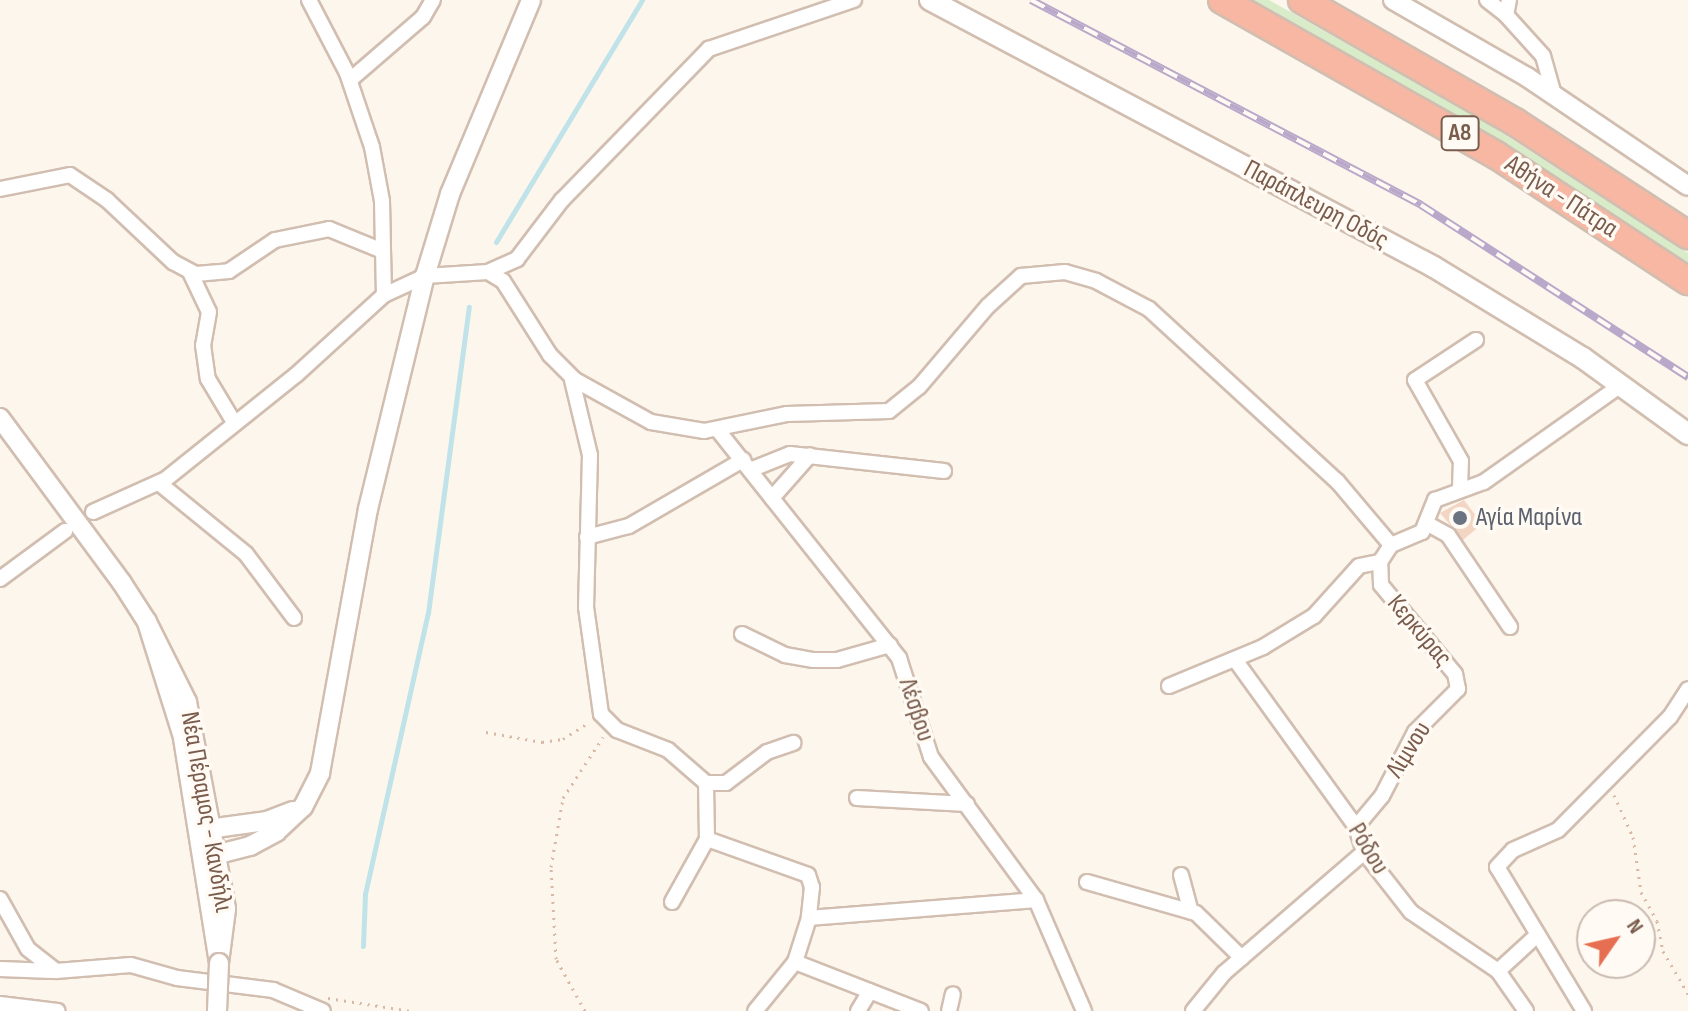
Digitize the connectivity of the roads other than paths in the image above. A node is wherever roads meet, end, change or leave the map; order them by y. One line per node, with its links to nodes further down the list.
1 (309, 0): 14 (street)
2 (433, 0): 14 (street)
3 (531, 0): 22 (street)
4 (818, 0): 13 (street)
5 (854, 0): 13 (street)
6 (930, 0): 27 (main road, Παράπλευρη Οδός)
7 (1222, 0): 23 (highway, Αθήνα - Πάτρα / Α8)
8 (1302, 0): 18 (highway, Αθήνα - Πάτρα / Α8)
9 (1393, 0): 15 (street)
10 (1487, 0): 12 (street)
11 (1509, 0): 12 (street)
12 (1506, 15): 15 (street)
13 (806, 17): 21 (street)
14 (350, 80): 19 (street)
15 (1554, 95): 16 (street)
16 (1688, 186)
17 (0, 189): 20 (street)
18 (1688, 235)
19 (383, 251): 20 (street); 24 (street)
20 (190, 272): 29 (street)
21 (488, 272): 22 (street); 26 (street)
22 (425, 276): 24 (street); 57 (street)
23 (1688, 281)
24 (384, 295): 29 (street)
25 (1476, 340): 36 (street)
26 (570, 375): 30 (street); 41 (street)
27 (1621, 385): 31 (main road, Παράπλευρη Οδός); 36 (street)
28 (0, 418): 59 (street, Νέα Πέραμος - Κανδήλι)
29 (235, 424): 35 (street)
30 (717, 429): 33 (street, Λέσβου); 42 (street)
31 (1688, 434)
32 (810, 455): 33 (street); 34 (street); 37 (street)
33 (746, 465): 37 (street, Λέσβου); 41 (street)
34 (944, 471)
35 (159, 483): 38 (street); 45 (street)
36 (1460, 488): 39 (street)
37 (772, 498): 48 (street, Λέσβου)
38 (93, 512)
39 (1428, 524): 42 (street); 46 (street)
40 (65, 531): 44 (street)
41 (587, 537): 54 (street)
42 (1391, 545): 43 (street, Κερκύρας)
43 (1380, 562): 49 (street); 50 (street, Κερκύρας)
44 (0, 579)
45 (294, 618)
46 (1510, 627)
47 (742, 634): 48 (street)
48 (890, 645): 56 (street, Λέσβου)
49 (1236, 661): 51 (street); 58 (street, Ρόδου)
50 (1455, 674): 58 (street, Λίμνου)
51 (1169, 686)
52 (1688, 689): 70 (street)
53 (793, 743): 54 (street)
54 (706, 783): 60 (street)
55 (857, 798): 56 (street)
56 (967, 804): 66 (street, Λέσβου)
57 (303, 807): 59 (street); 62 (street)
58 (1356, 827): 61 (street, Ρόδου)
59 (206, 829): 62 (street, Νέα Πέραμος - Κανδήλι)
60 (707, 839): 67 (street); 69 (street)
61 (1364, 852): 71 (street); 75 (street, Ρόδου)
62 (210, 856): 80 (street, Νέα Πέραμος - Κανδήλι, bridge)
63 (1181, 875): 68 (street)
64 (1087, 882): 68 (street)
65 (0, 899): 74 (street)
66 (1036, 900): 69 (street); 86 (street, Λέσβου)
67 (672, 902)
68 (1191, 912): 71 (street)
69 (809, 918): 72 (street)
70 (1536, 936): 75 (street); 89 (street)
71 (1242, 958): 87 (street)
72 (795, 962): 76 (street); 82 (street)
73 (0, 969): 74 (street)
74 (56, 971): 81 (street)
75 (1498, 971): 88 (street, Ρόδου)
76 (870, 991): 83 (street); 84 (street)
77 (953, 994): 85 (street)
78 (0, 1004): 79 (street)
79 (58, 1011)
80 (217, 1011)
81 (323, 1011)
82 (755, 1011)
83 (858, 1011)
84 (921, 1011)
85 (949, 1011)
86 (1084, 1011)
87 (1193, 1011)
88 (1526, 1011)
89 (1584, 1011)

